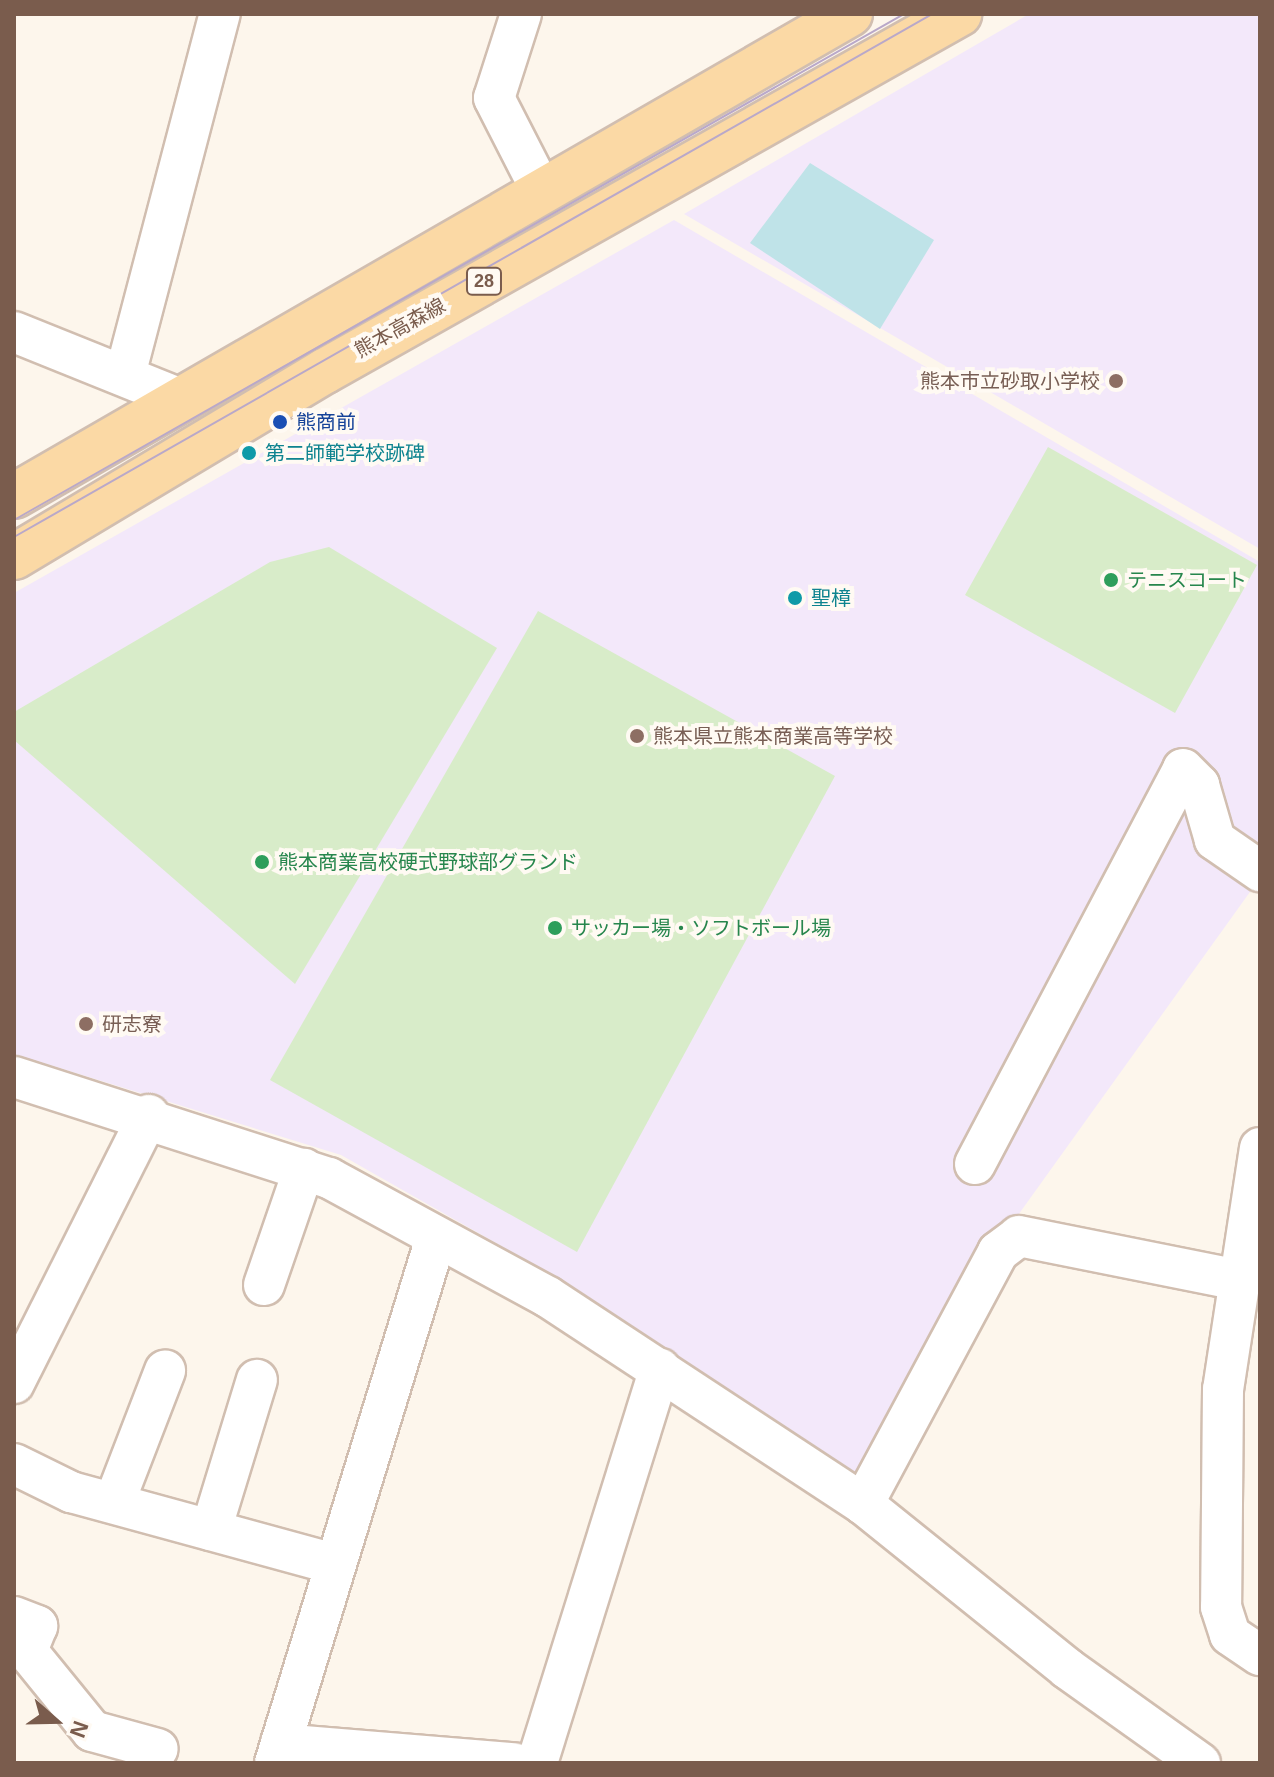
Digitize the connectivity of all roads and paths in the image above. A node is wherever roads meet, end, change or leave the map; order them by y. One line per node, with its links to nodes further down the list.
1 (220, 14): 7 (street)
2 (521, 14): 5 (street)
3 (850, 14): 5 (main road, 28)
4 (959, 14): 10 (main road, 熊本高森線 / 28)
5 (542, 192): 8 (main road, 28)
6 (14, 332): 7 (street)
7 (125, 375): 8 (street)
8 (183, 400): 9 (main road, 28)
9 (14, 496)
10 (14, 557)
11 (1260, 871): 15 (street)
12 (14, 1077): 13 (street)
13 (149, 1115): 16 (street); 23 (street)
14 (1260, 1148): 18 (street)
15 (975, 1164)
16 (304, 1169): 17 (street); 19 (street)
17 (436, 1238): 20 (street); 28 (street)
18 (1235, 1279): 26 (street); 30 (street)
19 (264, 1285)
20 (660, 1369): 26 (street); 34 (street)
21 (165, 1371): 25 (street)
22 (257, 1380): 27 (street)
23 (14, 1383)
24 (14, 1464): 25 (street)
25 (114, 1503): 27 (street)
26 (863, 1504): 35 (street)
27 (211, 1530): 28 (street)
28 (335, 1564): 32 (street)
29 (14, 1617): 31 (street)
30 (1260, 1655)
31 (158, 1749)
32 (278, 1753): 33 (street)
33 (514, 1763)
34 (537, 1763)
35 (1200, 1763)

